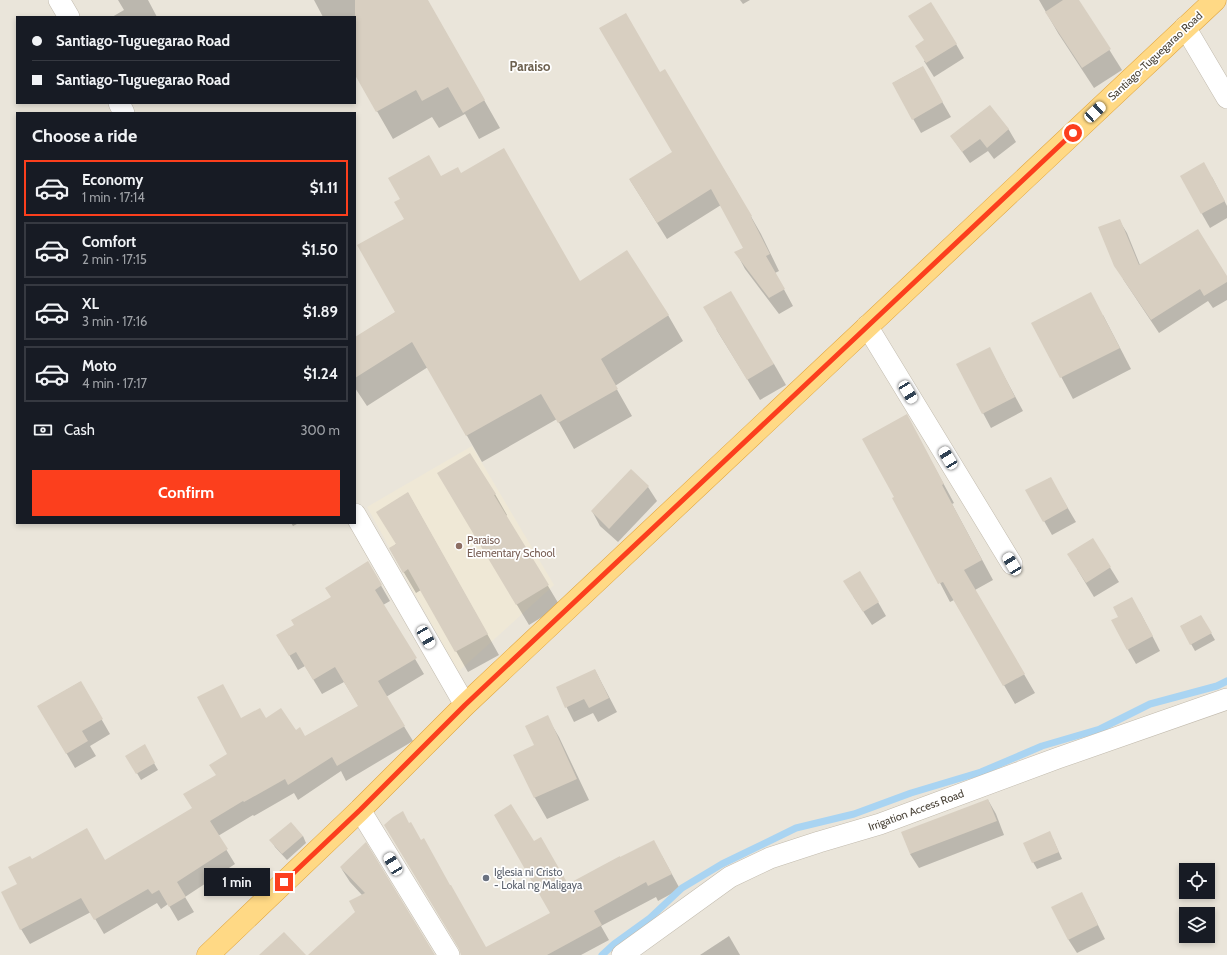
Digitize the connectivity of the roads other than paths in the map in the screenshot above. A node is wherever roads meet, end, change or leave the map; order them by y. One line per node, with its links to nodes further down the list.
1 (59, 0): 3 (street)
2 (1215, 0): 4 (highway, Santiago-Tuguegarao Road)
3 (68, 16)
4 (1185, 27): 5 (street); 6 (highway, Santiago-Tuguegarao Road)
5 (1227, 98)
6 (867, 326): 8 (street); 10 (highway, Santiago-Tuguegarao Road)
7 (356, 516): 10 (street)
8 (1012, 564)
9 (1227, 699): 14 (street, Irrigation Access Road)
10 (465, 705): 11 (highway, Santiago-Tuguegarao Road)
11 (360, 810): 12 (highway, Santiago-Tuguegarao Road); 13 (street)
12 (208, 955)
13 (448, 955)
14 (622, 955)

